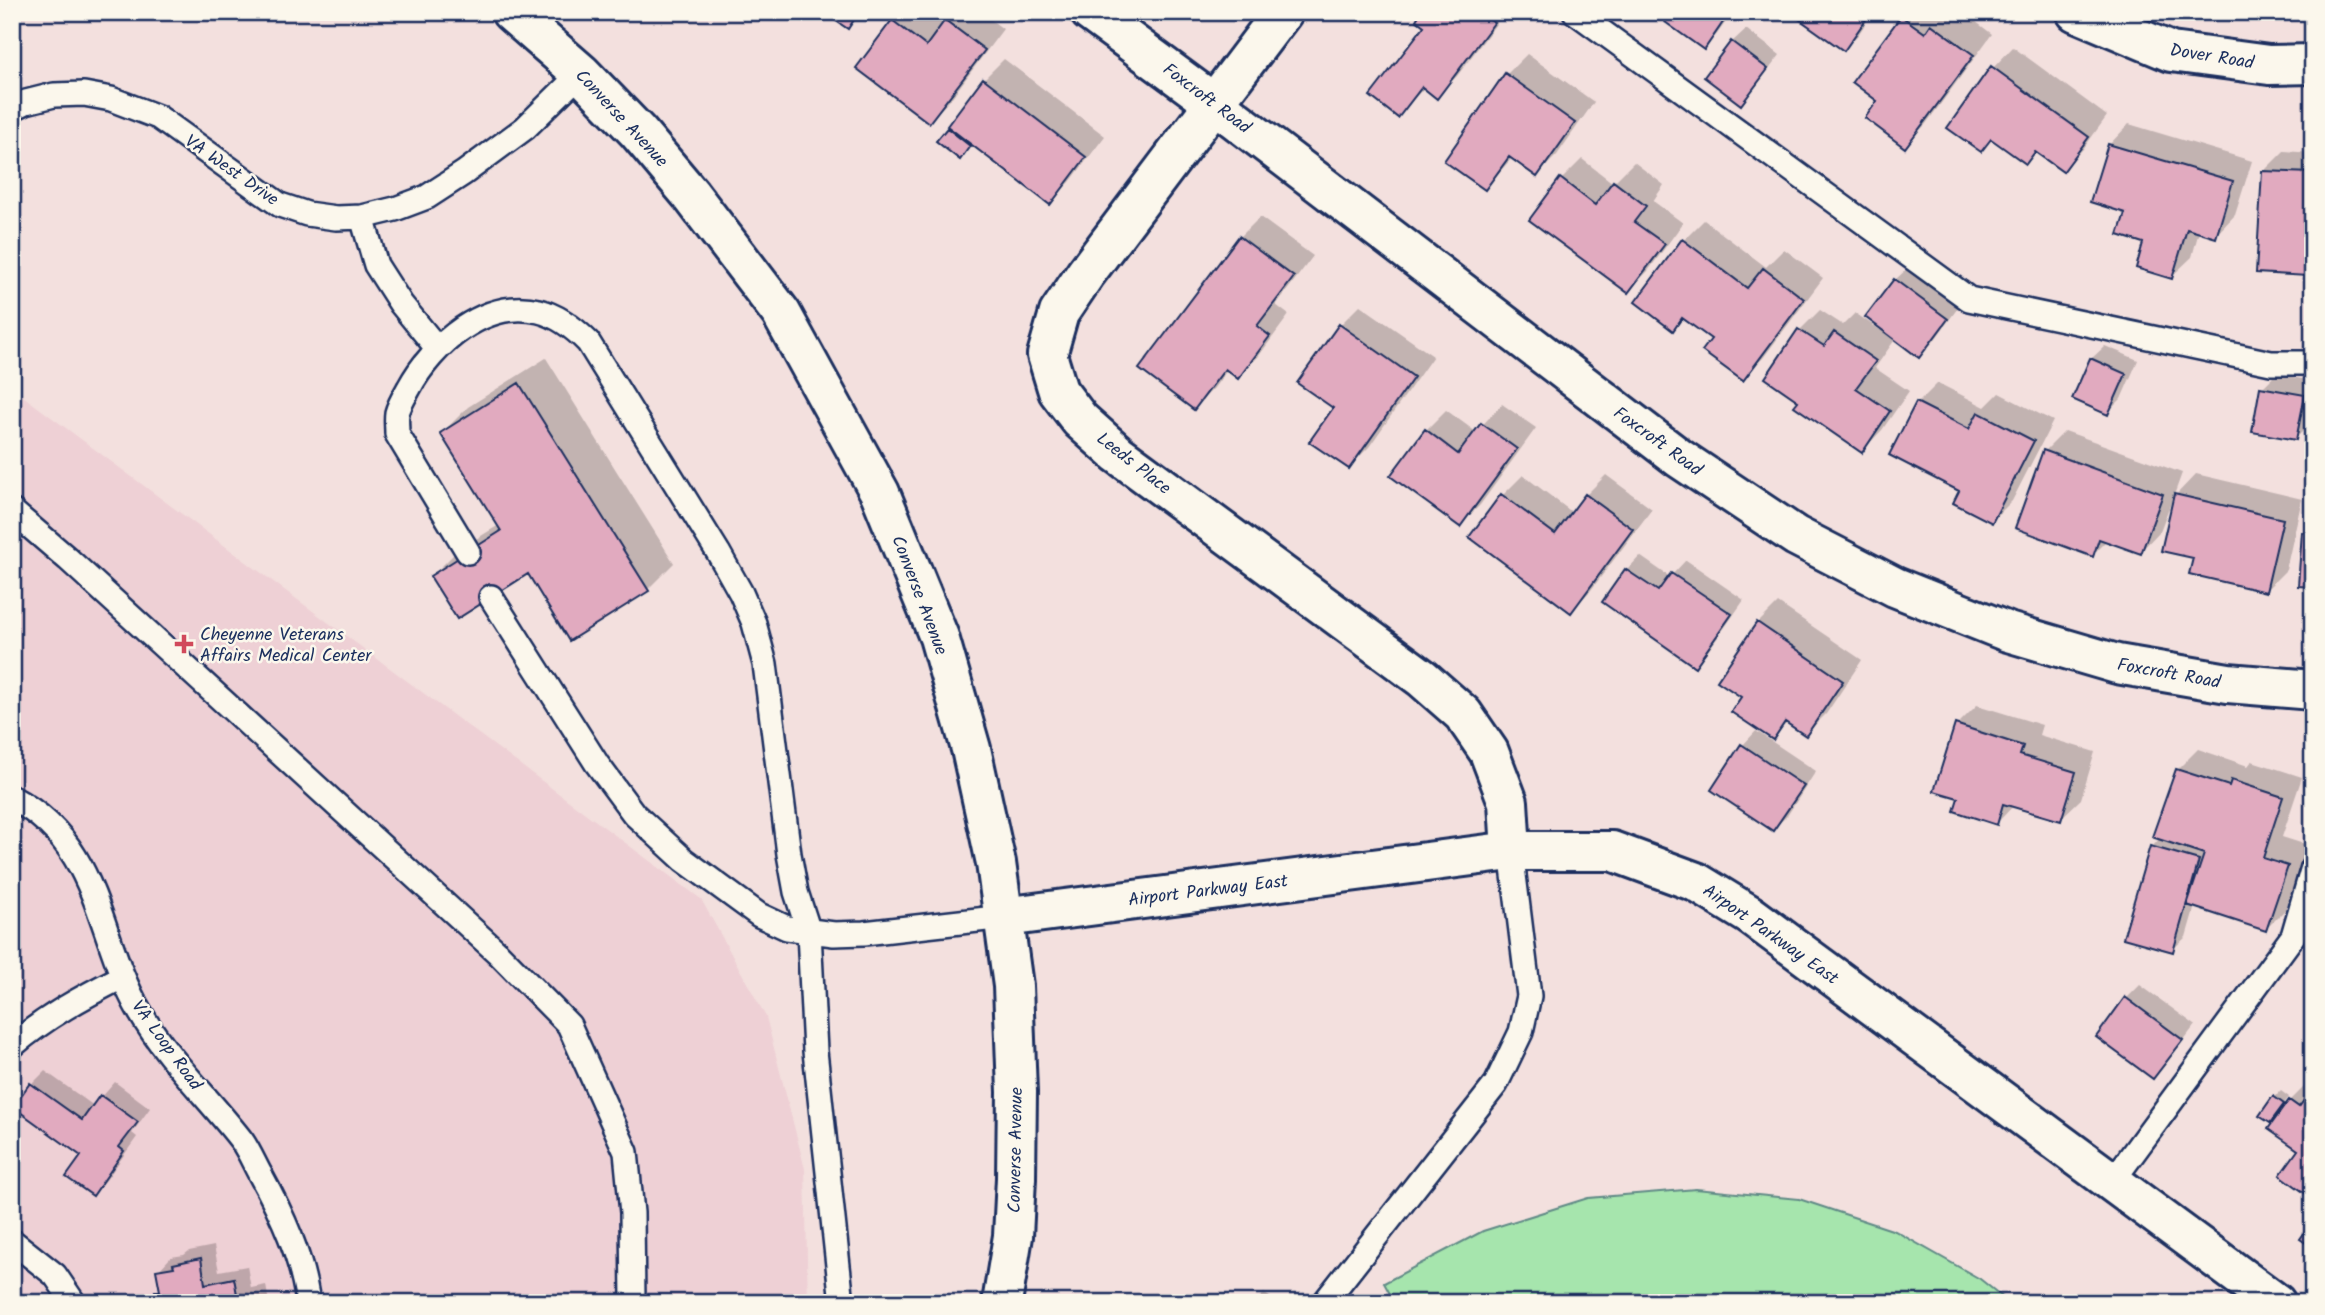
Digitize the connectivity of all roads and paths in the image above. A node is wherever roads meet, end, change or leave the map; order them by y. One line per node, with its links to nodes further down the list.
1 (511, 12): 7 (street, Converse Avenue)
2 (1090, 12): 8 (street, Foxcroft Road)
3 (1283, 12): 8 (street, Leeds Place)
4 (1575, 12): 12 (lane)
5 (2076, 12): 6 (street, Dover Road)
6 (2313, 64)
7 (581, 72): 10 (lane, VA West Drive); 20 (street, Converse Avenue)
8 (1215, 104): 16 (street, Foxcroft Road); 18 (street, Leeds Place)
9 (12, 108): 10 (lane, VA West Drive)
10 (362, 217): 11 (lane)
11 (437, 348): 14 (lane); 21 (lane)
12 (2313, 363)
13 (12, 511): 28 (lane)
14 (468, 552)
15 (491, 597): 21 (lane)
16 (2313, 690)
17 (12, 798): 22 (lane, VA Loop Road)
18 (1511, 850): 20 (street, Airport Parkway East); 24 (street, Airport Parkway East); 31 (lane)
19 (2313, 867): 24 (lane)
20 (1004, 916): 21 (lane); 30 (street, Converse Avenue)
21 (809, 932): 29 (lane)
22 (122, 977): 23 (lane); 27 (lane, VA Loop Road)
23 (12, 1046)
24 (2112, 1182): 32 (street, Airport Parkway East)
25 (12, 1241): 26 (lane)
26 (74, 1303)
27 (308, 1303)
28 (632, 1303)
29 (842, 1303)
30 (1002, 1303)
31 (1324, 1303)
32 (2276, 1303)

